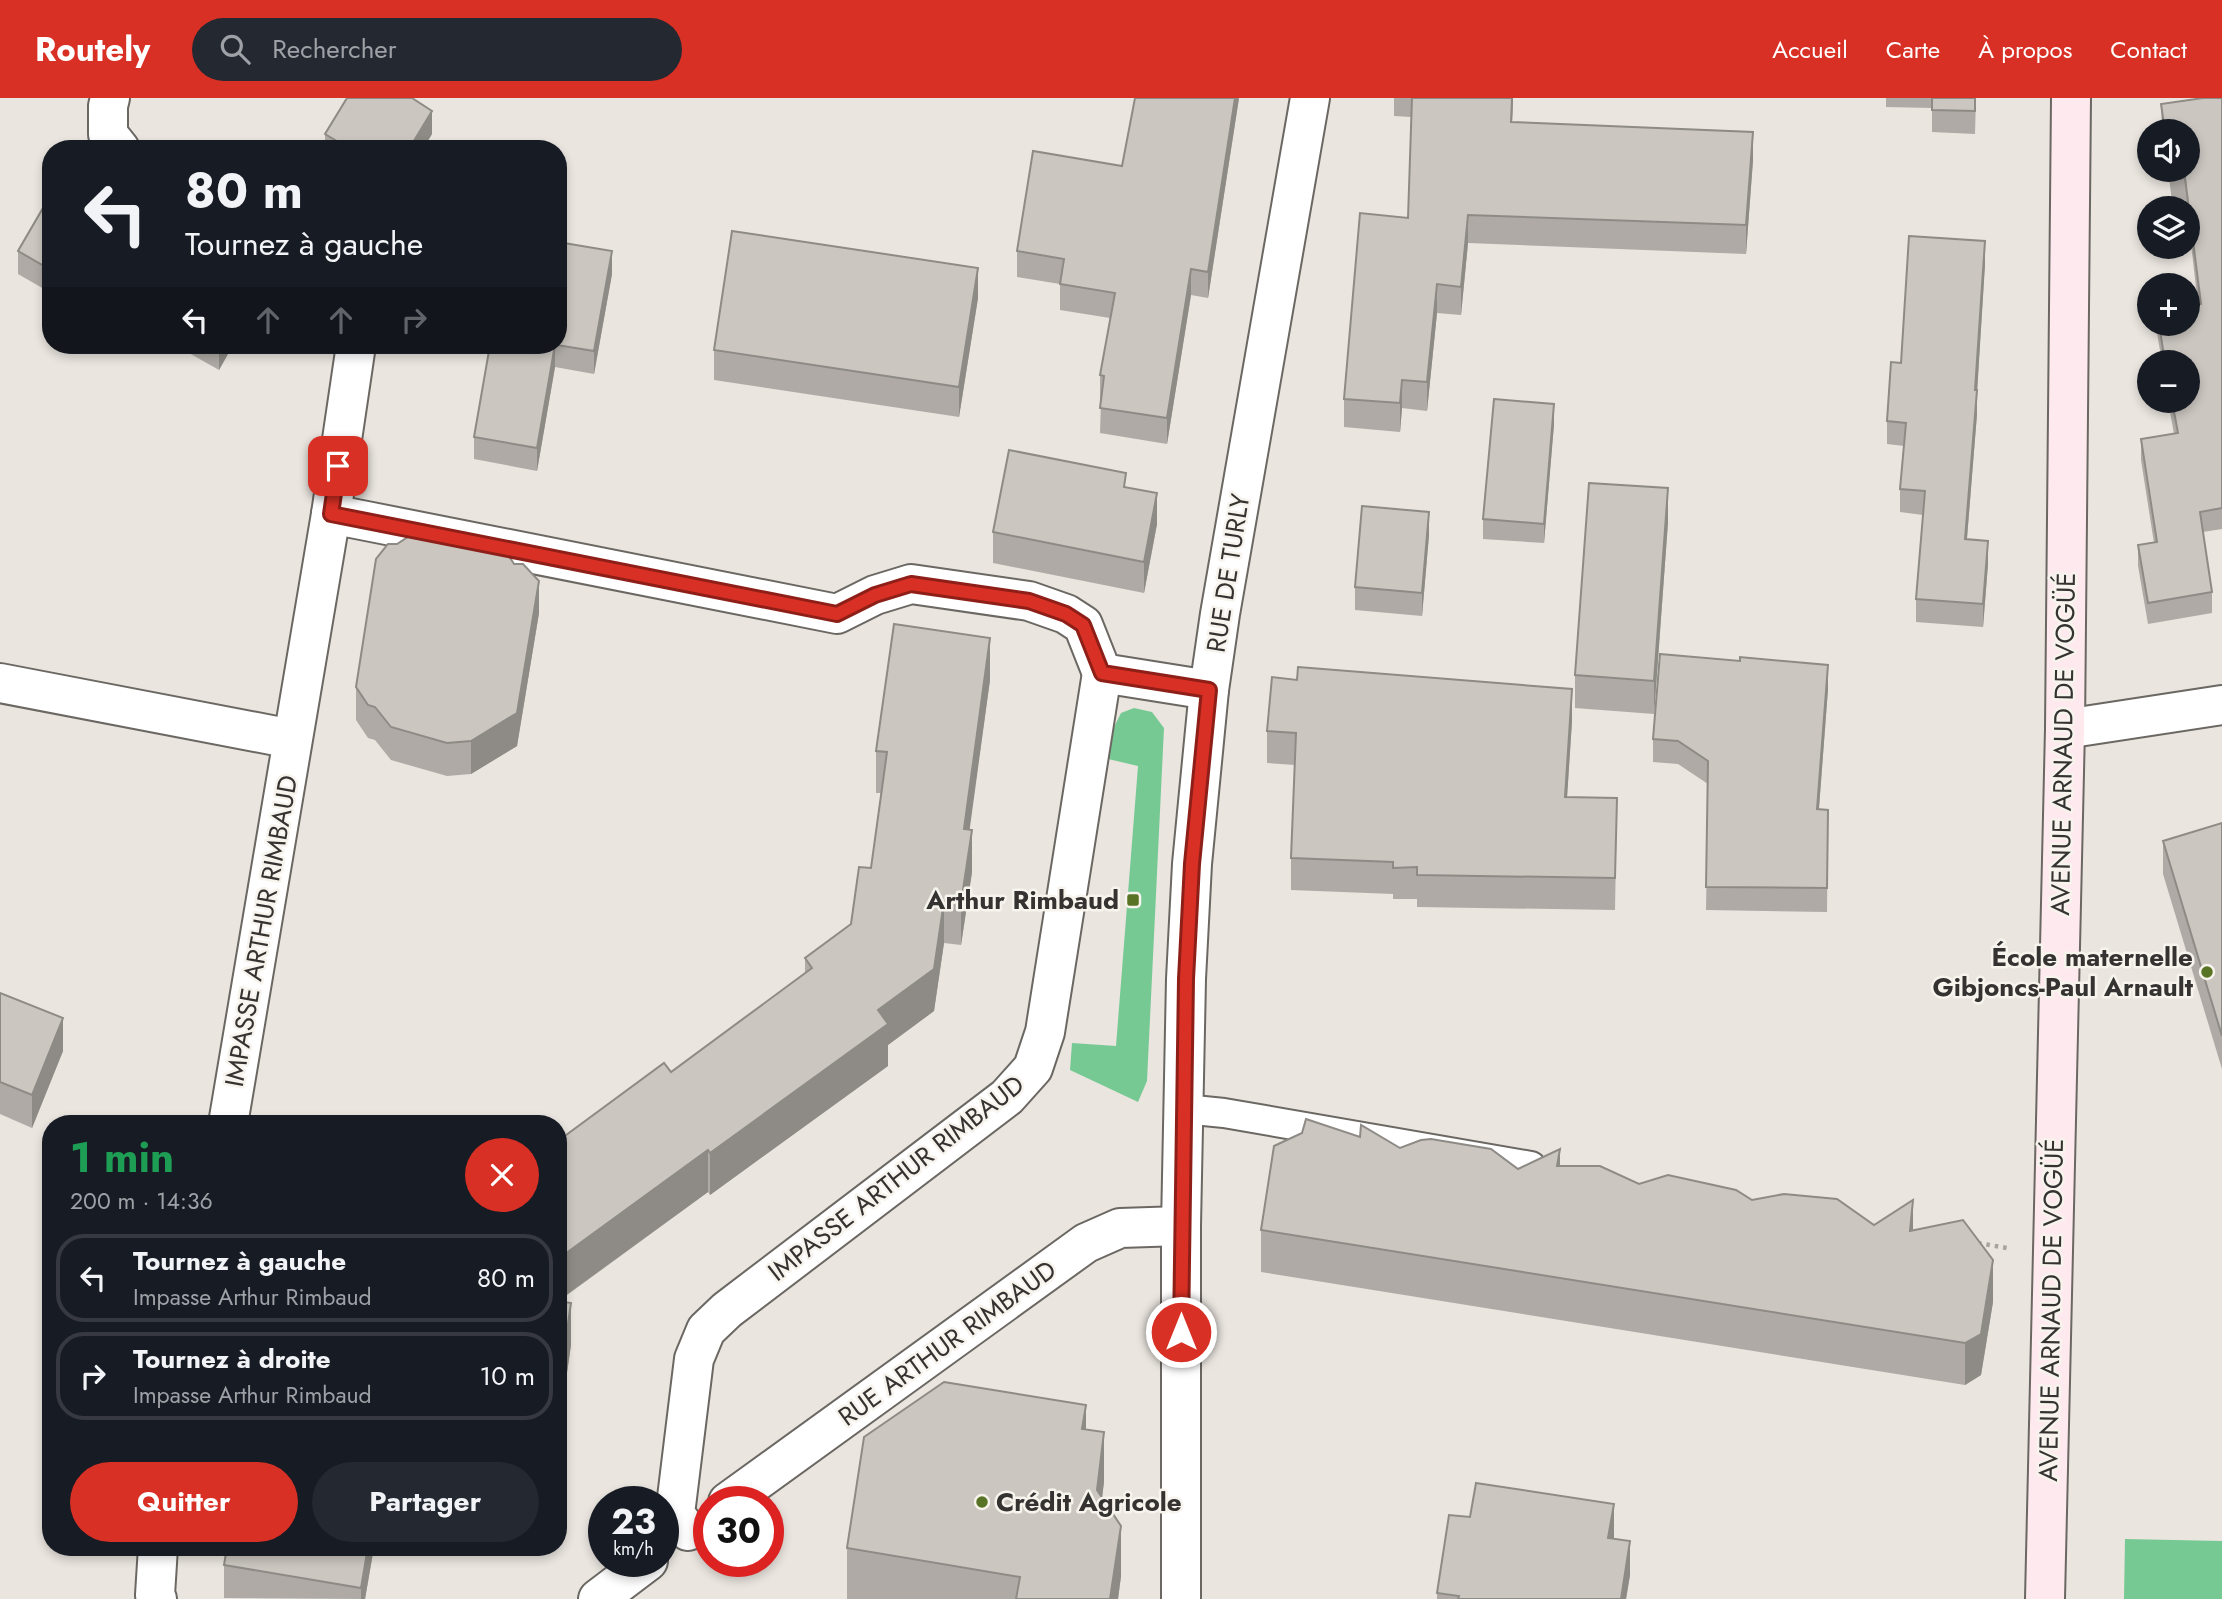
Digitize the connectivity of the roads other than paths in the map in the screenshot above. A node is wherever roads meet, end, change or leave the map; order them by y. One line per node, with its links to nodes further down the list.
1 (110, 98): 4 (street)
2 (1310, 98): 9 (street, RUE DE TURLY)
3 (2071, 98): 11 (street, AVENUE ARNAUD DE VOGÜÉ)
4 (113, 140)
5 (355, 354): 6 (street, IMPASSE ARTHUR RIMBAUD)
6 (331, 514): 7 (street); 12 (street, IMPASSE ARTHUR RIMBAUD)
7 (1102, 673): 9 (street); 18 (street, IMPASSE ARTHUR RIMBAUD)
8 (0, 683): 12 (street, IMPASSE ARTHUR RIMBAUD)
9 (1209, 690): 13 (street, RUE DE TURLY)
10 (2222, 705): 11 (street)
11 (2065, 729): 24 (street, AVENUE ARNAUD DE VOGÜÉ)
12 (292, 739): 14 (street, IMPASSE ARTHUR RIMBAUD)
13 (1184, 1109): 15 (lane); 16 (street, RUE DE TURLY)
14 (229, 1115)
15 (1531, 1166)
16 (1181, 1226): 17 (street, RUE ARTHUR RIMBAUD); 23 (street, RUE DE TURLY)
17 (750, 1486)
18 (687, 1532)
19 (157, 1556): 21 (street)
20 (627, 1577): 22 (street)
21 (157, 1599)
22 (598, 1599)
23 (1181, 1599)
24 (2045, 1599)

